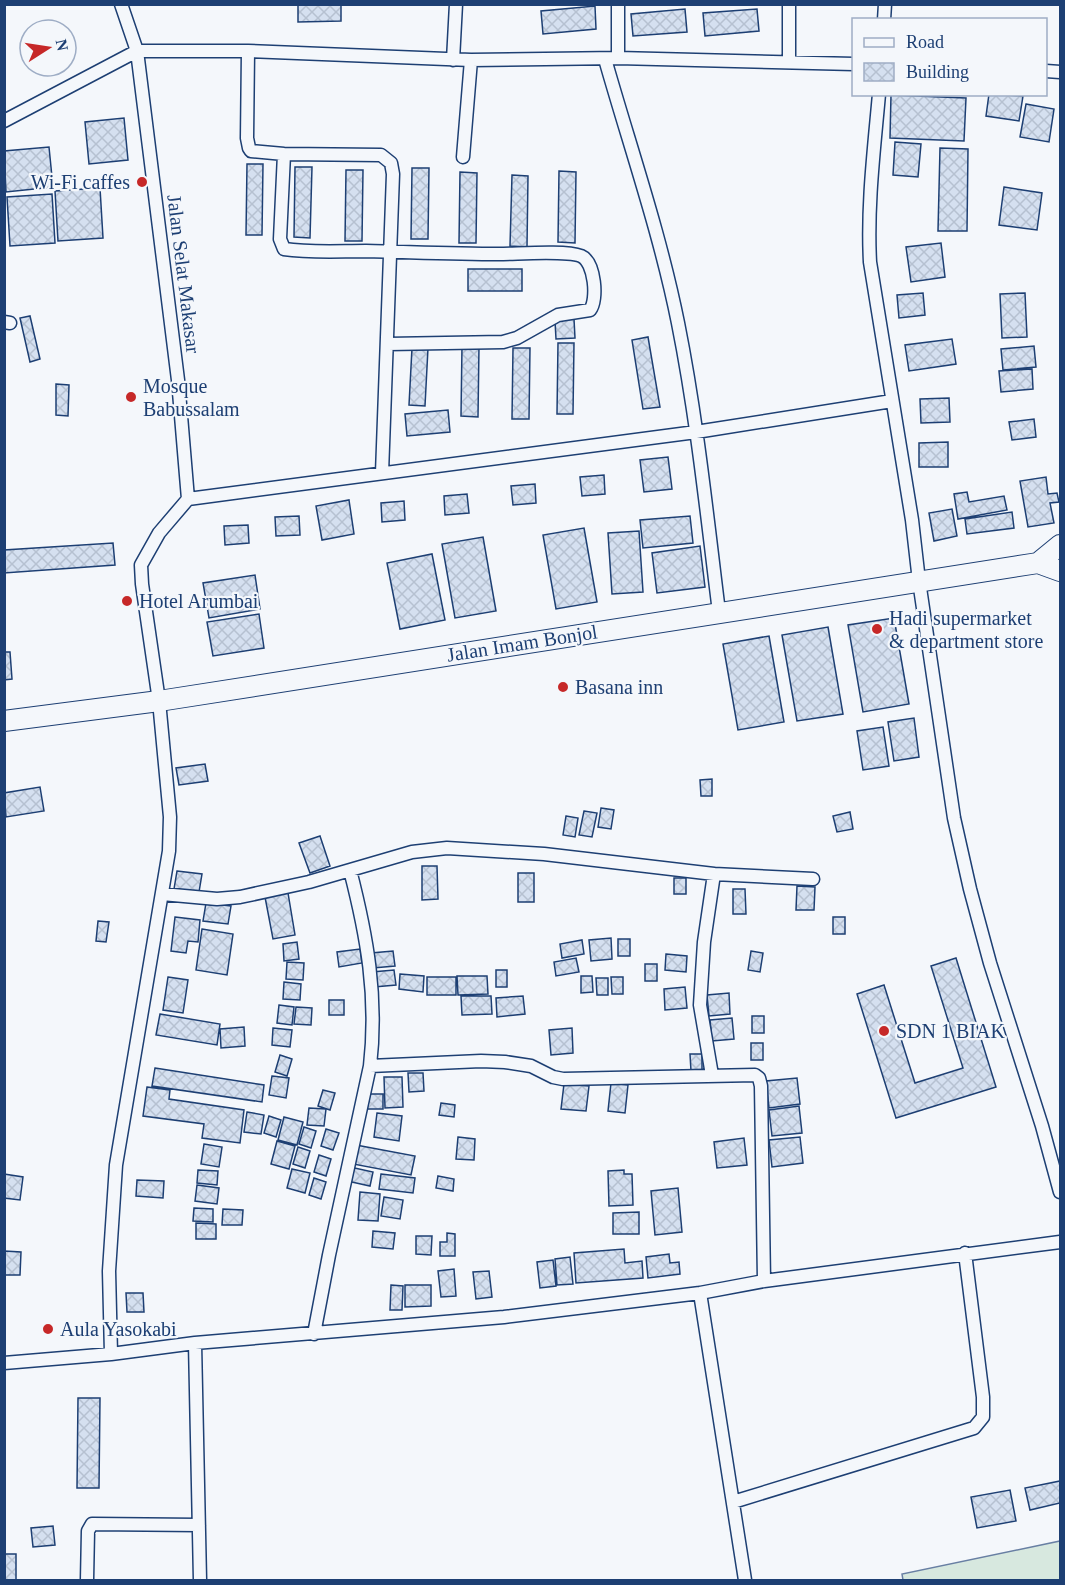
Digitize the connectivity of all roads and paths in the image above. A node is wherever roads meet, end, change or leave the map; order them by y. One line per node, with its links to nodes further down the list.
1 (121, 4): 5 (street, Jalan Selat Makasar)
2 (456, 4): 8 (street)
3 (618, 4): 7 (street)
4 (789, 4): 10 (street)
5 (137, 51): 6 (street); 13 (street); 21 (street, Jalan Selat Makasar)
6 (248, 51): 8 (street); 14 (street)
7 (612, 58): 9 (street); 10 (street); 19 (street)
8 (453, 60): 9 (street)
9 (471, 60): 15 (street)
10 (789, 62): 11 (street)
11 (852, 64)
12 (879, 96): 18 (street)
13 (4, 121)
14 (284, 154): 16 (street); 16 (street)
15 (463, 157)
16 (391, 251): 17 (street); 17 (street)
17 (388, 344): 20 (street)
18 (892, 402): 19 (street); 25 (street)
19 (696, 432): 20 (street); 26 (street)
20 (382, 474): 21 (street)
21 (188, 499): 27 (street)
22 (1060, 545): 23 (main road)
23 (1038, 563): 24 (main road); 25 (main road, Jalan Imam Bonjol)
24 (1060, 571)
25 (919, 581): 26 (main road, Jalan Imam Bonjol); 35 (street)
26 (720, 612): 27 (main road, Jalan Imam Bonjol)
27 (159, 701): 28 (main road, Jalan Imam Bonjol); 32 (street)
28 (4, 721)
29 (350, 870): 30 (street); 32 (street); 33 (street)
30 (714, 874): 31 (street); 34 (street)
31 (813, 879)
32 (162, 894): 42 (street)
33 (370, 1066): 34 (street); 40 (street)
34 (712, 1074): 38 (street)
35 (1060, 1192)
36 (1060, 1242): 37 (street)
37 (965, 1254): 38 (street); 44 (street)
38 (764, 1281): 39 (street)
39 (700, 1293): 40 (street); 44 (street)
40 (314, 1334): 41 (street)
41 (195, 1343): 42 (street); 45 (street)
42 (111, 1354): 43 (street)
43 (4, 1363)
44 (733, 1502): 48 (street)
45 (199, 1525): 46 (street); 47 (street)
46 (87, 1581)
47 (200, 1581)
48 (746, 1581)

